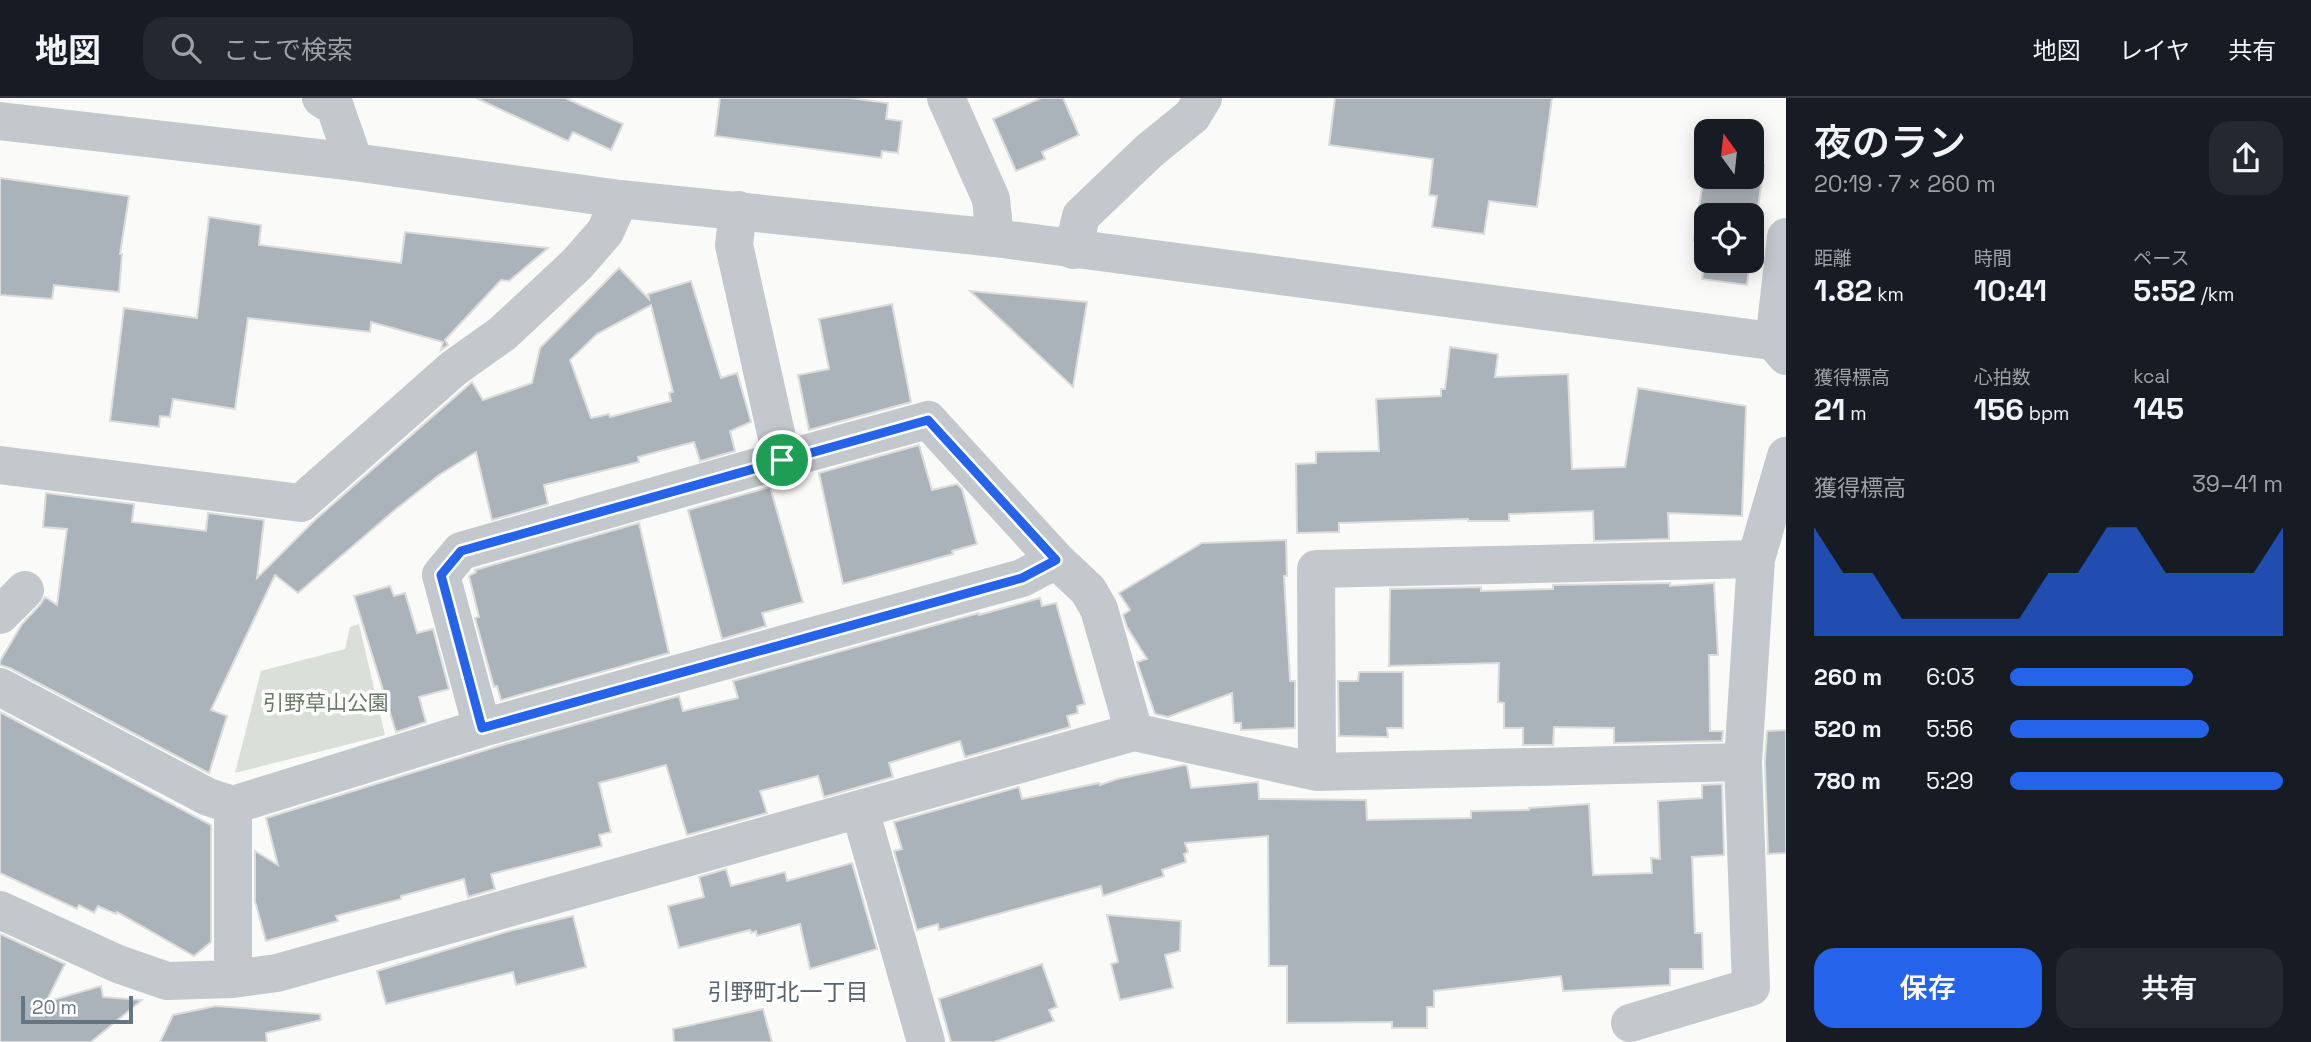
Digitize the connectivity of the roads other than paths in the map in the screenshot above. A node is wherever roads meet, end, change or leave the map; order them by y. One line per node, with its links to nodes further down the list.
1 (321, 98): 5 (street)
2 (946, 98): 9 (street)
3 (1203, 98): 10 (street)
4 (0, 121): 5 (street)
5 (354, 162): 6 (street)
6 (620, 200): 7 (street); 14 (street)
7 (738, 210): 9 (street); 13 (street)
8 (1786, 237): 11 (street)
9 (995, 238): 10 (street)
10 (1073, 250): 11 (street)
11 (1782, 347)
12 (1786, 456): 15 (street)
13 (782, 460): 16 (street); 18 (street)
14 (0, 465)
15 (1756, 559): 20 (street); 21 (street)
16 (1056, 560): 18 (street); 19 (street)
17 (0, 687): 22 (street)
18 (482, 728): 22 (street)
19 (1134, 732): 21 (street); 23 (street)
20 (1743, 762): 21 (street); 26 (street)
21 (1317, 772)
22 (233, 805): 25 (street)
23 (860, 810): 25 (street); 27 (street)
24 (0, 910): 25 (street)
25 (233, 979)
26 (1630, 1023)
27 (926, 1042)

